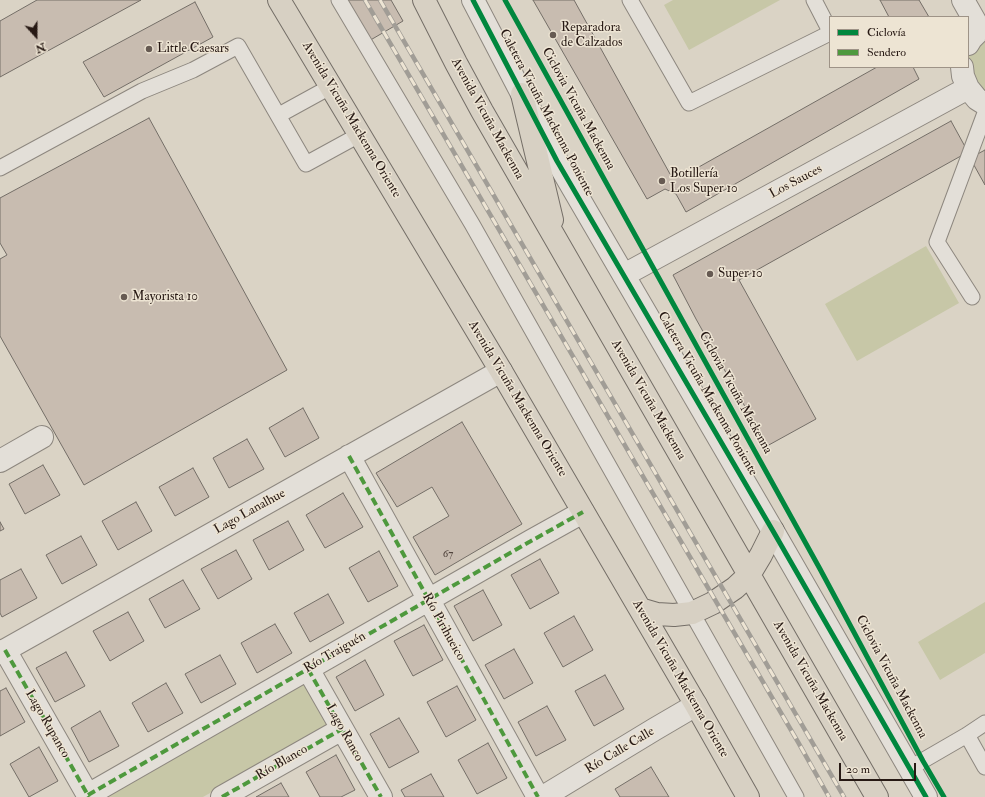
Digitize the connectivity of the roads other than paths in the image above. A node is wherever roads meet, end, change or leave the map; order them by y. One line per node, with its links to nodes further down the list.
1 (339, 0): 32 (lane)
2 (424, 0): 20 (main road, Avenida Vicuña Mackenna)
3 (473, 0): 14 (street, Caletera Vicuña Mackenna Poniente)
4 (630, 0): 9 (lane)
5 (814, 0): 8 (lane)
6 (963, 0): 10 (street)
7 (282, 1): 12 (main road, Avenida Vicuña Mackenna Oriente)
8 (829, 30)
9 (829, 33)
10 (978, 34)
11 (962, 68): 13 (street)
12 (330, 86): 17 (lane); 18 (main road, Avenida Vicuña Mackenna Oriente)
13 (968, 88): 15 (street); 21 (street, Los Sauces)
14 (522, 94): 20 (main road); 21 (street, Caletera Vicuña Mackenna Poniente)
15 (985, 104)
16 (985, 113): 22 (lane)
17 (278, 115): 18 (lane); 19 (lane)
18 (359, 135): 23 (main road, Avenida Vicuña Mackenna Oriente)
19 (0, 168)
20 (558, 244): 29 (main road, Avenida Vicuña Mackenna)
21 (624, 274): 28 (street, Caletera Vicuña Mackenna Poniente)
22 (972, 297)
23 (501, 371): 25 (street, Lago Lanalhue); 27 (main road, Avenida Vicuña Mackenna Oriente)
24 (42, 437): 26 (street)
25 (349, 456): 30 (street, Río Pirihueico); 33 (street, Lago Lanalhue)
26 (0, 461)
27 (583, 512): 30 (street, Río Traiguén); 31 (main road, Avenida Vicuña Mackenna Oriente)
28 (773, 531): 29 (main road); 40 (street, Caletera Vicuña Mackenna Poniente)
29 (749, 575): 32 (main road); 48 (main road, Avenida Vicuña Mackenna)
30 (428, 600): 34 (street, Río Traiguén); 44 (street, Río Pirihueico)
31 (640, 609): 32 (main road); 35 (main road, Avenida Vicuña Mackenna Oriente)
32 (692, 612): 47 (lane)
33 (2, 652): 41 (street, Lago Rupanco)
34 (308, 668): 37 (street, Lago Ranco); 41 (street, Río Traiguén)
35 (696, 705): 45 (street, Río Calle Calle); 46 (main road, Avenida Vicuña Mackenna Oriente)
36 (985, 723): 38 (lane)
37 (342, 729): 42 (street, Río Blanco); 43 (street, Lago Ranco)
38 (967, 735): 39 (lane); 40 (lane)
39 (985, 767)
40 (910, 768): 49 (street, Caletera Vicuña Mackenna Poniente)
41 (88, 796)
42 (222, 797)
43 (381, 797)
44 (538, 797)
45 (544, 797)
46 (748, 797)
47 (796, 797)
48 (877, 797)
49 (926, 797)

